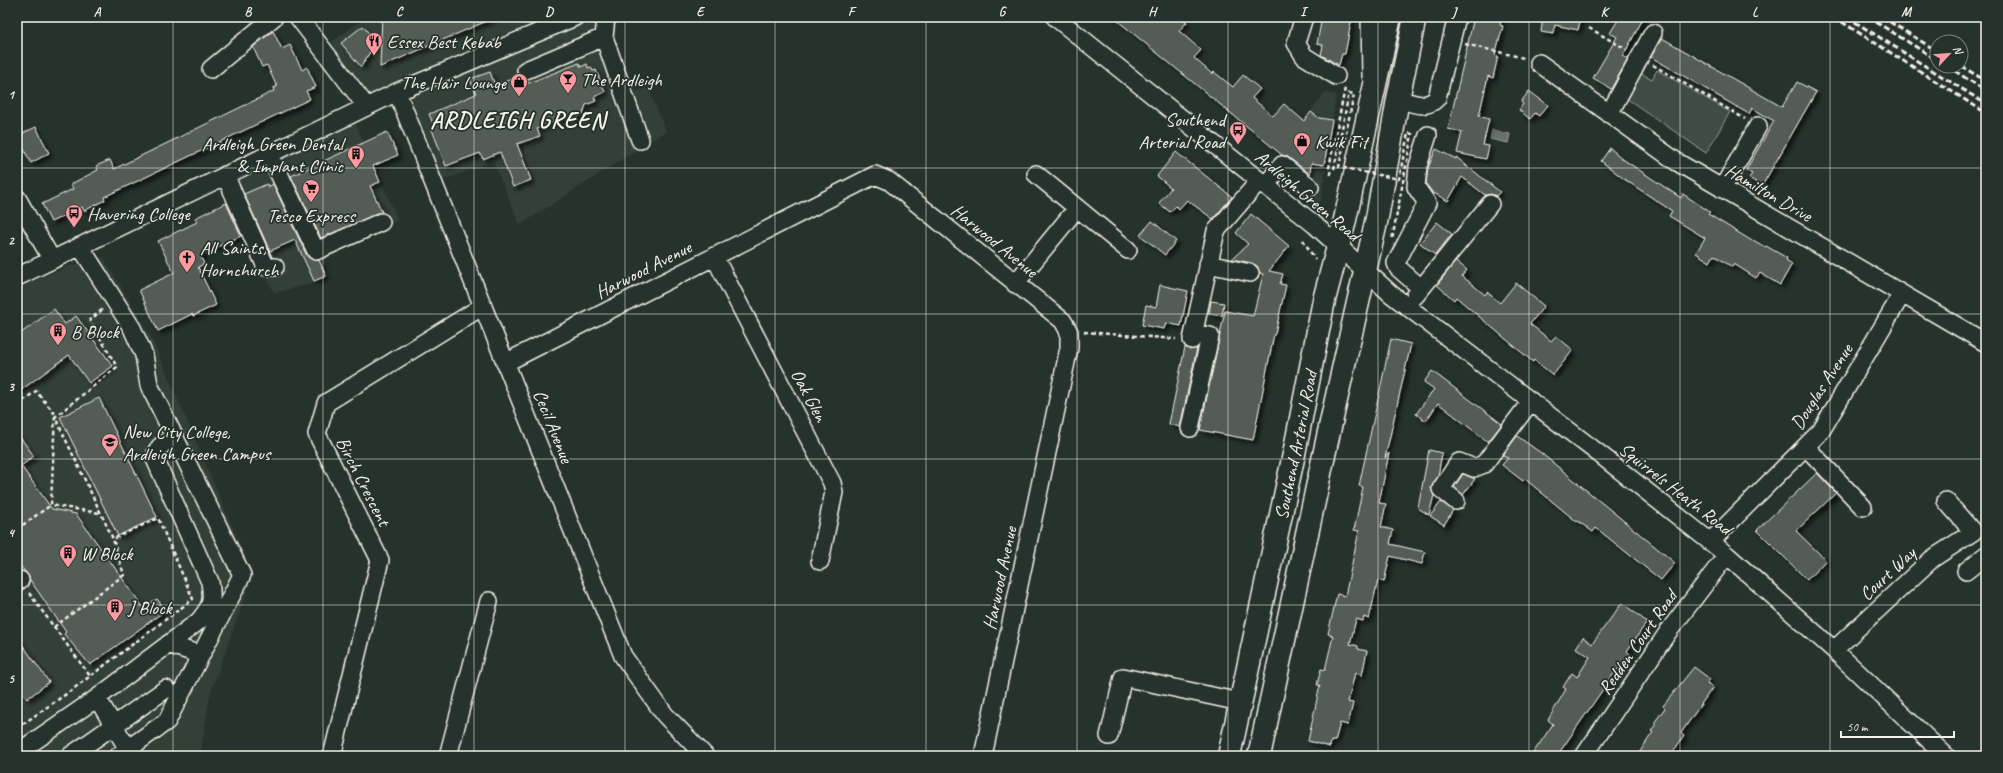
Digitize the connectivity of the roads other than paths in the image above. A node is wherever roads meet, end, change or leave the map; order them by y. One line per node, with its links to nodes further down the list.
1 (274, 17): 15 (street)
2 (298, 17): 21 (street)
3 (575, 17): 11 (street)
4 (606, 17): 13 (street)
5 (1055, 17): 30 (street, Ardleigh Green Road)
6 (1304, 17): 17 (street)
7 (1370, 17): 20 (street)
8 (1390, 17): 20 (highway, Southend Arterial Road)
9 (1416, 17): 19 (highway, Southend Arterial Road)
10 (1457, 17): 19 (street)
11 (557, 20): 18 (street)
12 (1653, 33): 22 (street)
13 (604, 37): 16 (street); 25 (street)
14 (1539, 63): 22 (street, Hamilton Drive)
15 (211, 68)
16 (526, 70)
17 (1341, 81)
18 (397, 92): 21 (street); 50 (street, Cecil Avenue)
19 (1398, 99): 26 (highway, Southend Arterial Road)
20 (1371, 100): 38 (highway, Southend Arterial Road)
21 (366, 106): 27 (street)
22 (1609, 114): 32 (street, Hamilton Drive)
23 (1758, 126): 32 (street)
24 (1418, 132): 48 (street)
25 (640, 140)
26 (1389, 147): 38 (highway); 44 (highway, Southend Arterial Road)
27 (269, 153): 29 (street); 36 (street)
28 (1036, 174): 35 (street)
29 (225, 175): 37 (street); 43 (street)
30 (1262, 183): 31 (street); 38 (street, Ardleigh Green Road); 42 (street)
31 (1310, 187)
32 (1722, 189): 49 (street, Hamilton Drive)
33 (17, 198): 41 (street)
34 (1490, 204): 48 (street)
35 (1077, 208): 39 (street); 47 (street)
36 (381, 222)
37 (80, 246): 41 (street); 57 (street)
38 (1338, 246): 44 (street, Ardleigh Green Road); 54 (highway, Southend Arterial Road)
39 (1128, 250)
40 (714, 256): 47 (street, Harwood Avenue); 53 (street, Harwood Avenue); 67 (street, Oak Glen)
41 (52, 260): 46 (street)
42 (1208, 264): 45 (street); 56 (street)
43 (275, 267)
44 (1364, 270): 51 (street, Squirrels Heath Road); 54 (highway); 86 (highway, Southend Arterial Road)
45 (1250, 272)
46 (17, 277)
47 (1015, 284): 84 (street, Harwood Avenue)
48 (1421, 288): 51 (street)
49 (1902, 294): 52 (street, Hamilton Drive); 58 (street, Douglas Avenue)
50 (483, 306): 53 (street, Cecil Avenue); 81 (street, Birch Crescent)
51 (1408, 306): 55 (street, Squirrels Heath Road)
52 (1986, 344)
53 (505, 363): 83 (street, Cecil Avenue)
54 (1312, 364): 75 (highway, Southend Arterial Road)
55 (1530, 401): 59 (street); 63 (street, Squirrels Heath Road)
56 (1190, 428)
57 (174, 437): 70 (street); 72 (street)
58 (1806, 447): 61 (street); 63 (street, Douglas Avenue)
59 (1456, 501)
60 (1946, 501): 62 (street)
61 (1863, 506)
62 (1973, 532): 64 (street); 71 (street, Court Way)
63 (1711, 541): 65 (street, Squirrels Heath Road)
64 (1986, 547)
65 (1727, 555): 71 (street, Squirrels Heath Road); 87 (street, Redden Court Road)
66 (1986, 555): 68 (street)
67 (820, 561)
68 (1966, 571)
69 (489, 601): 82 (street)
70 (168, 644): 72 (street); 74 (street)
71 (1834, 650): 88 (street, Squirrels Heath Road)
72 (201, 655): 78 (street)
73 (166, 688): 76 (street)
74 (97, 698): 76 (street); 79 (street)
75 (1240, 702): 77 (street); 85 (highway, Southend Arterial Road)
76 (114, 726): 78 (street); 80 (street)
77 (1109, 736)
78 (123, 752)
79 (17, 753)
80 (70, 756)
81 (332, 756)
82 (448, 756)
83 (705, 756)
84 (983, 756)
85 (1229, 756)
86 (1259, 756)
87 (1584, 756)
88 (1946, 756)

